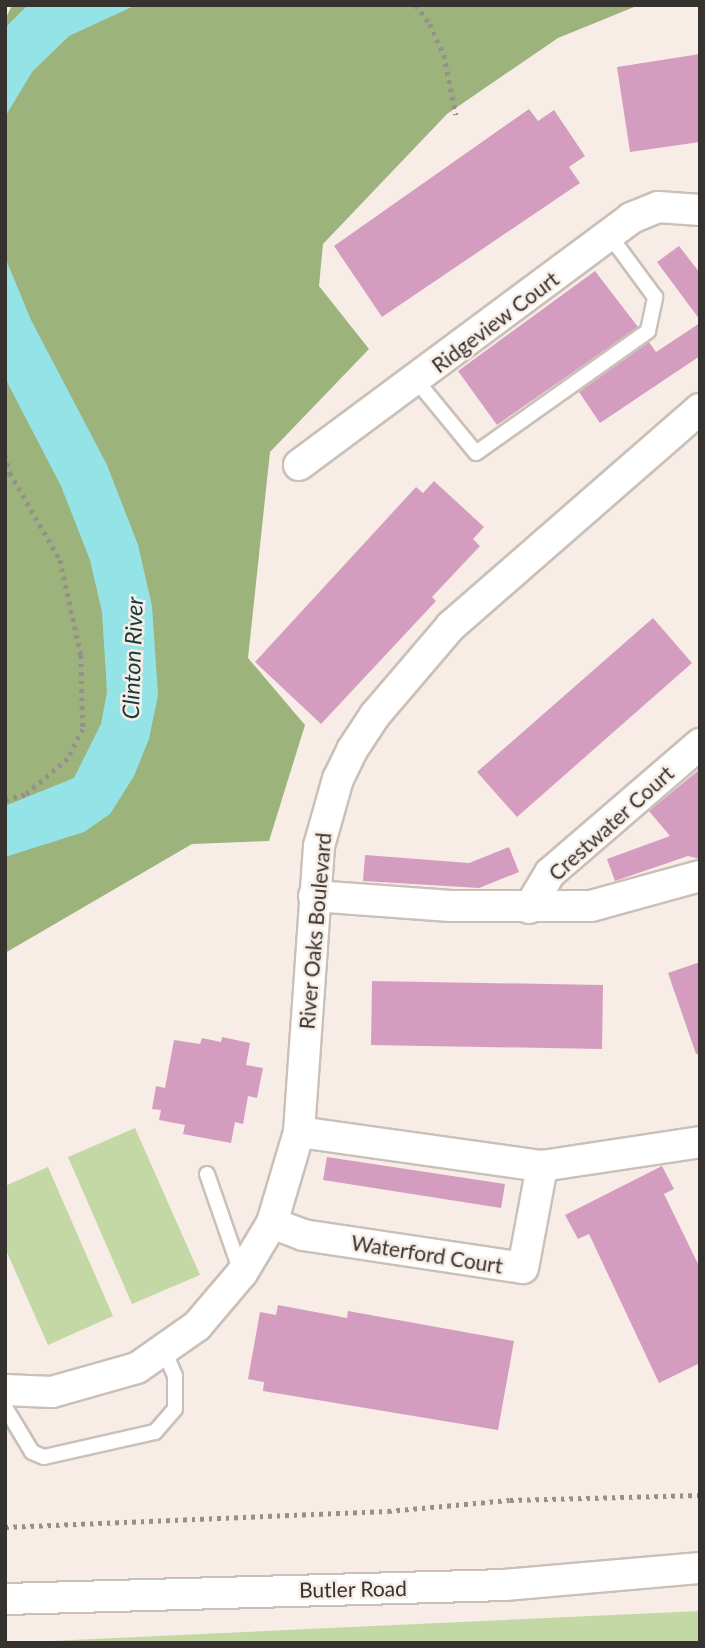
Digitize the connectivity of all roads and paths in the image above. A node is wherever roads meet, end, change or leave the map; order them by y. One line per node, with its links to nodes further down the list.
1 (415, 5): 2 (path)
2 (456, 115)
3 (700, 210): 4 (street, Ridgeview Court)
4 (610, 236): 5 (street, Ridgeview Court); 5 (lane)
5 (416, 380): 8 (street, Ridgeview Court)
6 (700, 409): 12 (street, River Oaks Boulevard)
7 (5, 456): 10 (path)
8 (299, 465)
9 (700, 744): 13 (street, Crestwater Court)
10 (5, 800)
11 (700, 876): 13 (street, Crestwater Court)
12 (314, 896): 13 (street, Crestwater Court); 14 (street, River Oaks Boulevard)
13 (529, 908)
14 (299, 1132): 16 (street); 18 (street, River Oaks Boulevard)
15 (700, 1142): 16 (street)
16 (542, 1166): 18 (street, Waterford Court)
17 (207, 1174): 19 (lane)
18 (272, 1223): 19 (street, River Oaks Boulevard)
19 (242, 1273): 20 (street, River Oaks Boulevard)
20 (165, 1352): 21 (street, River Oaks Boulevard); 22 (lane)
21 (5, 1390)
22 (5, 1407)
23 (700, 1495): 24 (path)
24 (5, 1527)
25 (700, 1568): 26 (street, Butler Road)
26 (5, 1599)

